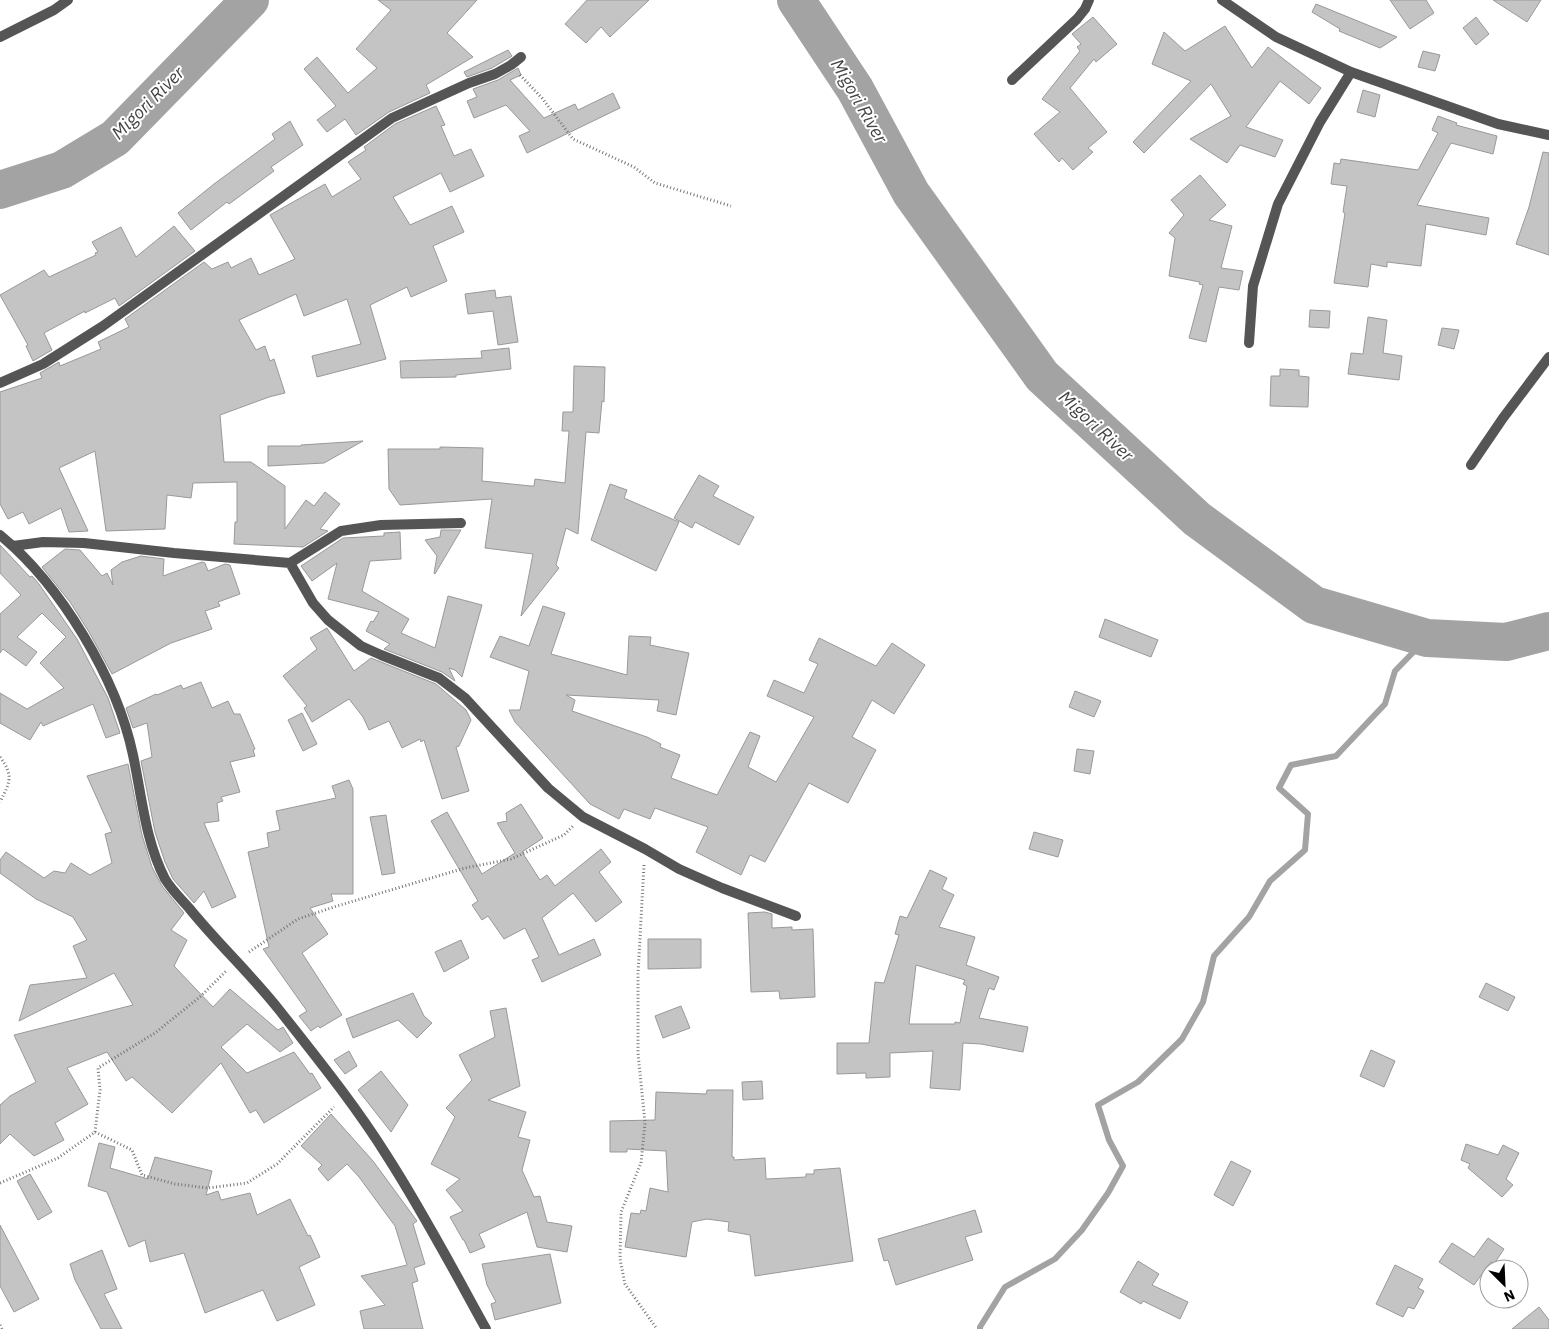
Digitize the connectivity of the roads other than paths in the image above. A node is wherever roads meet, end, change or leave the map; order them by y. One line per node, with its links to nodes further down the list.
1 (68, 0): 4 (street)
2 (1089, 0): 7 (street)
3 (1222, 0): 6 (street)
4 (0, 37)
5 (521, 57): 11 (street)
6 (1351, 72): 8 (street); 9 (street)
7 (1012, 80)
8 (1549, 135)
9 (1248, 343)
10 (1549, 357): 12 (street)
11 (0, 383)
12 (1471, 465)
13 (461, 523): 16 (street)
14 (0, 536): 15 (street)
15 (13, 546): 16 (street); 18 (street)
16 (290, 563): 17 (street)
17 (796, 916)
18 (486, 1329)

